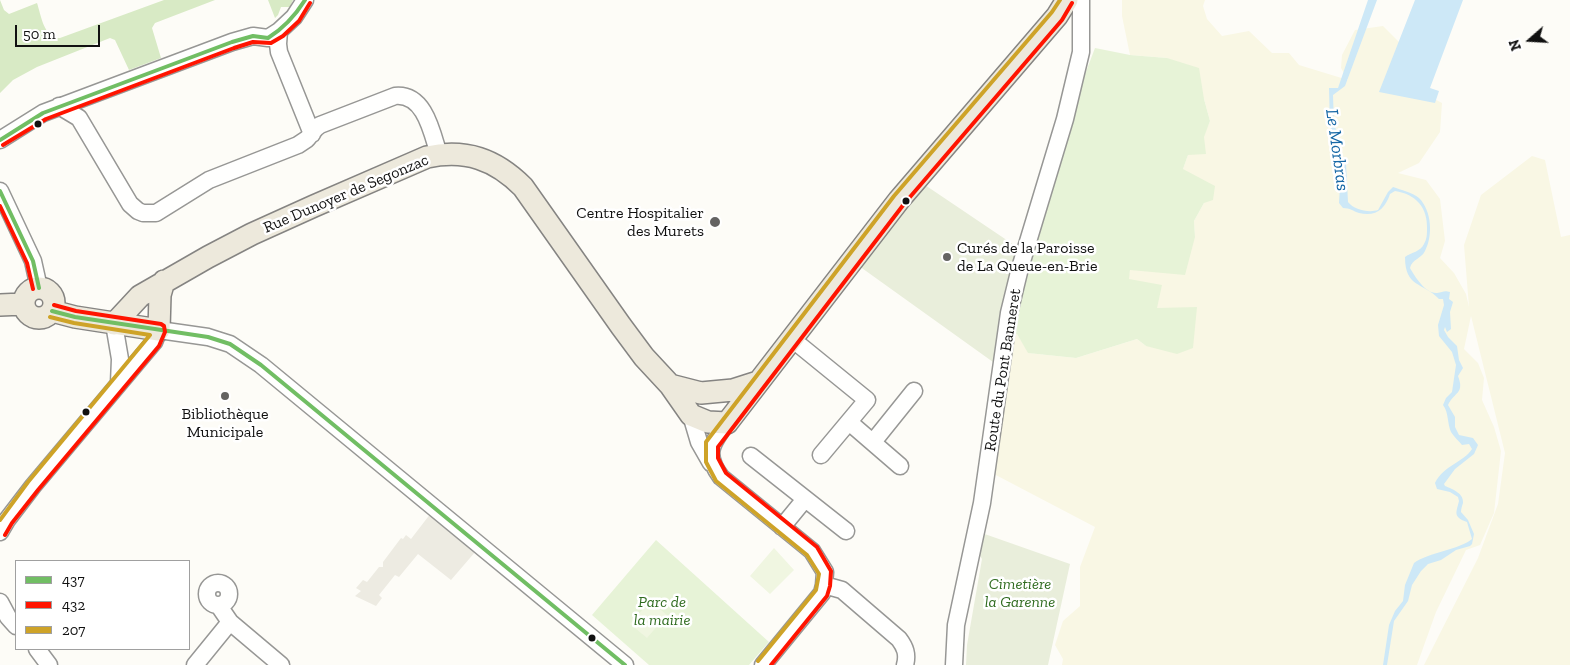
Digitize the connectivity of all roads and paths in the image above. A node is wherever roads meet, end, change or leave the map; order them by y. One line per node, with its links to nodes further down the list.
1 (305, 0): 3 (street)
2 (1070, 3): 18 (main road); 48 (street, Route du Pont Banneret)
3 (279, 31): 4 (street); 7 (street)
4 (84, 96): 5 (street); 6 (street)
5 (59, 106): 6 (street); 8 (street)
6 (79, 118): 7 (street)
7 (312, 134): 9 (street)
8 (0, 140)
9 (439, 155): 11 (main road, Rue Dunoyer de Segonzac); 21 (main road, Rue Dunoyer de Segonzac)
10 (0, 190): 12 (street)
11 (164, 281): 16 (main road, Rue Dunoyer de Segonzac); 17 (main road)
12 (39, 288): 13 (main road); 15 (main road)
13 (23, 304): 14 (main road); 15 (main road)
14 (0, 305)
15 (52, 311): 16 (main road)
16 (114, 324): 17 (main road); 20 (street)
17 (159, 330): 20 (street); 45 (street)
18 (792, 339): 19 (main road); 25 (street)
19 (758, 382): 23 (main road); 26 (main road)
20 (119, 383): 35 (street)
21 (670, 385): 23 (main road); 24 (main road, Rue Dunoyer de Segonzac)
22 (914, 391): 27 (street)
23 (701, 393): 26 (main road)
24 (691, 414): 26 (main road); 31 (street)
25 (849, 422): 27 (street); 28 (street)
26 (727, 423): 31 (street)
27 (873, 442): 30 (street)
28 (821, 455)
29 (751, 456): 32 (street)
30 (900, 466)
31 (716, 470): 33 (street)
32 (805, 499): 33 (street); 34 (street)
33 (782, 527): 36 (street)
34 (846, 531)
35 (0, 532)
36 (824, 585): 46 (street); 47 (street)
37 (0, 602): 40 (street)
38 (219, 606): 39 (street)
39 (230, 622): 43 (street); 44 (street)
40 (15, 625)
41 (39, 650): 42 (street)
42 (49, 665)
43 (195, 665)
44 (281, 665)
45 (625, 665)
46 (762, 665)
47 (906, 665)
48 (954, 665)

